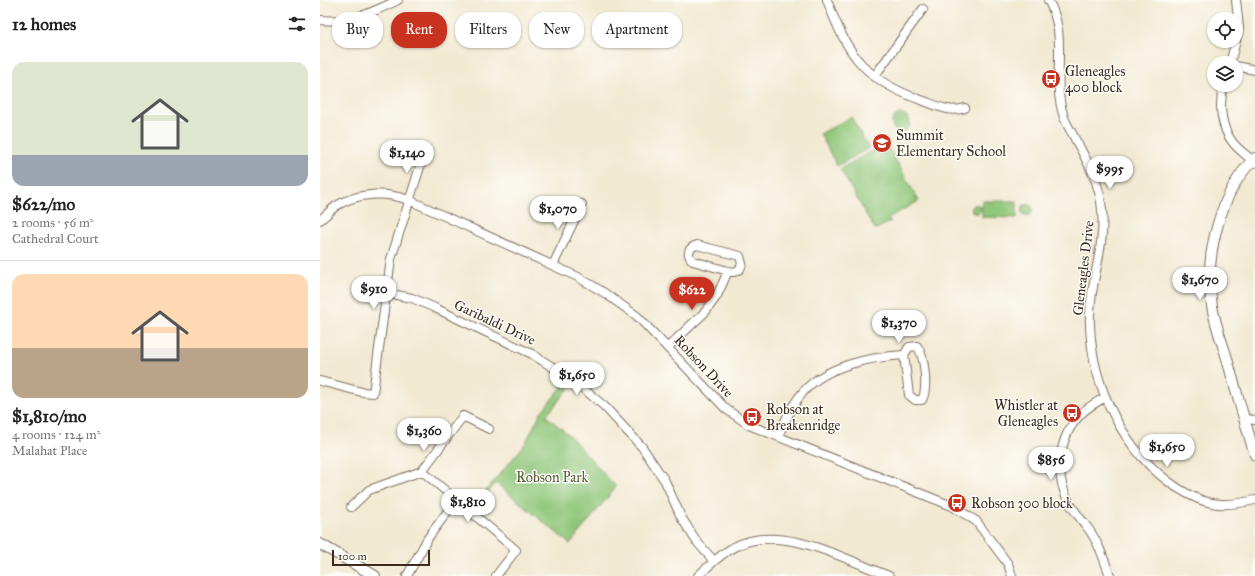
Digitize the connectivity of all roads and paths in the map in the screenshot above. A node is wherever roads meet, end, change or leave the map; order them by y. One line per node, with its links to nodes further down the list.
1 (398, 0): 7 (street)
2 (827, 0): 10 (street)
3 (1048, 0): 24 (street, Gleneagles Drive)
4 (1236, 0): 6 (street)
5 (923, 9): 10 (street)
6 (1237, 12)
7 (320, 20)
8 (1243, 67): 9 (street)
9 (1255, 70)
10 (874, 77): 12 (street)
11 (1223, 92): 14 (street)
12 (965, 108)
13 (424, 154): 15 (street)
14 (1254, 160): 25 (main road)
15 (409, 200): 17 (street, Robson Drive); 18 (street, Robson Drive); 20 (street)
16 (582, 204): 18 (street)
17 (320, 220)
18 (553, 265): 21 (street, Robson Drive)
19 (728, 271): 19 (street); 21 (street)
20 (386, 292): 23 (street); 35 (street, Garibaldi Drive)
21 (668, 347): 27 (street, Robson Drive)
22 (904, 355): 22 (street); 27 (street)
23 (320, 381)
24 (1105, 397): 31 (street, Gleneagles Drive); 43 (street)
25 (1250, 420): 28 (main road)
26 (489, 429): 29 (street)
27 (778, 436): 42 (street, Robson Drive)
28 (1255, 455)
29 (422, 471): 30 (street); 32 (street)
30 (456, 500): 38 (street); 39 (street)
31 (1255, 500)
32 (352, 508)
33 (320, 544): 37 (main road)
34 (320, 552): 36 (main road)
35 (714, 561): 40 (street); 41 (street)
36 (361, 576)
37 (375, 576)
38 (407, 576)
39 (496, 576)
40 (698, 576)
41 (889, 576)
42 (1012, 576)
43 (1110, 576)

